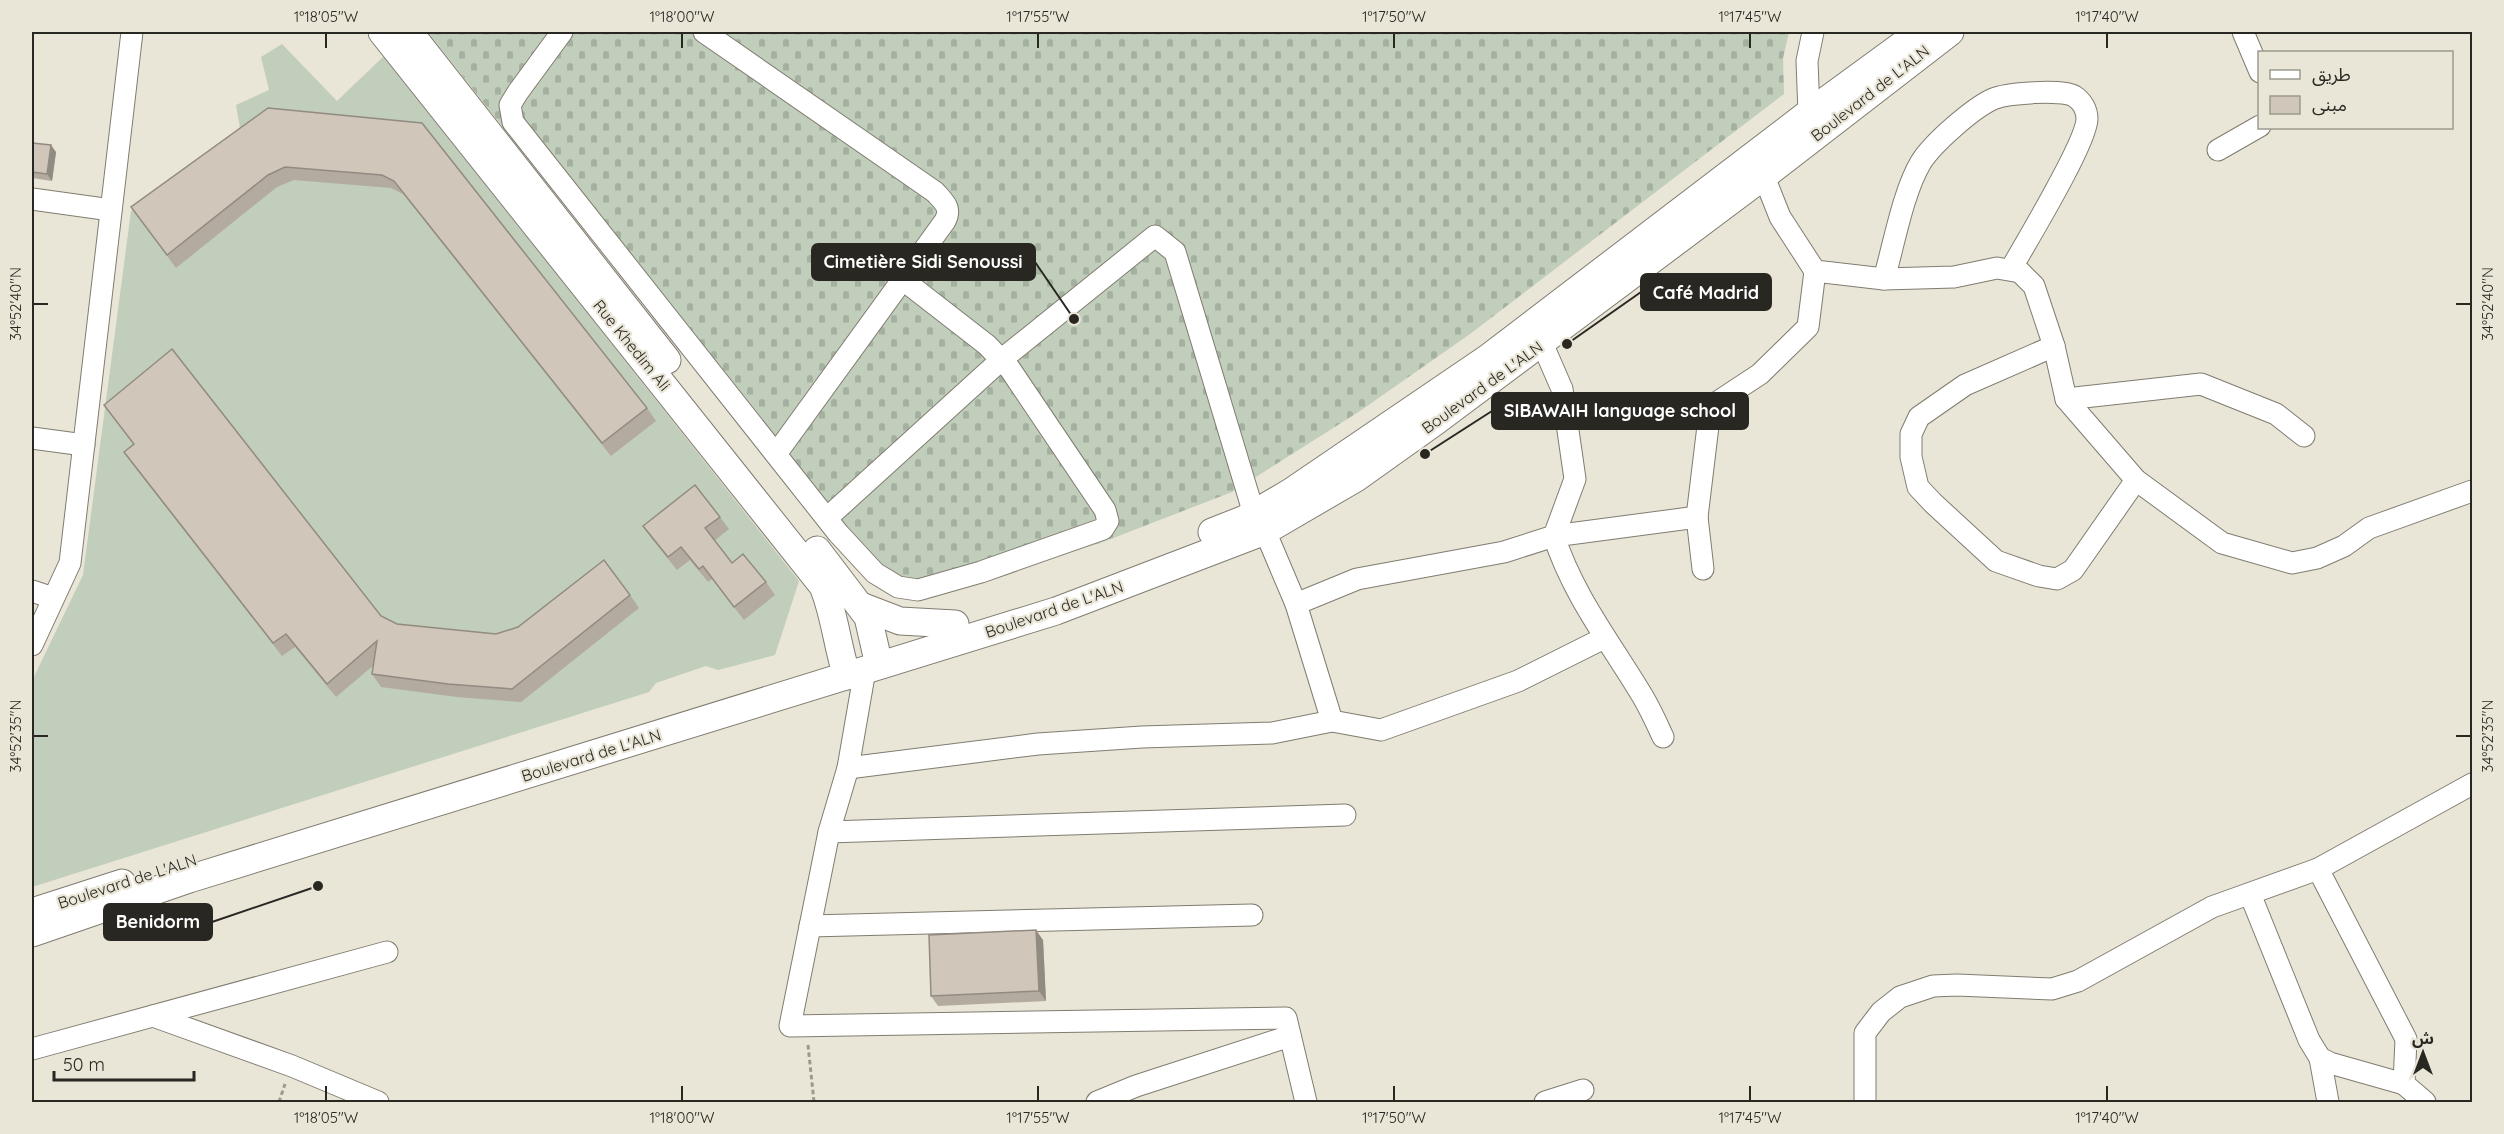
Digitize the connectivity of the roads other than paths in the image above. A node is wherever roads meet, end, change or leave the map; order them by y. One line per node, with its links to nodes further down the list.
1 (132, 32): 16 (street)
2 (382, 32): 43 (main road, Rue Khedim Ali)
3 (409, 32): 39 (main road, Rue Khedim Ali)
4 (562, 32): 28 (street)
5 (704, 32): 19 (street)
6 (1813, 32): 11 (street)
7 (1920, 32): 11 (main road, Boulevard de L'ALN)
8 (1950, 32): 14 (main road, Boulevard de L'ALN)
9 (2243, 32): 10 (street)
10 (2258, 70)
11 (1809, 113): 14 (main road, Boulevard de L'ALN)
12 (2258, 127): 13 (street)
13 (2218, 150)
14 (1759, 165): 18 (street); 21 (main road, Boulevard de L'ALN)
15 (32, 199): 16 (street)
16 (111, 210): 27 (street)
17 (2011, 269): 20 (street); 20 (street); 22 (street)
18 (1815, 271): 20 (street); 31 (street)
19 (902, 279): 23 (street); 28 (street)
20 (1884, 279)
21 (1536, 334): 33 (main road, Boulevard de L'ALN); 34 (street)
22 (2054, 346): 24 (street); 29 (street)
23 (1001, 360): 32 (street); 32 (street); 33 (street)
24 (2066, 399): 25 (street); 29 (street)
25 (2304, 436)
26 (32, 438): 27 (street)
27 (84, 445): 37 (street)
28 (776, 454): 32 (street)
29 (2136, 480): 30 (street)
30 (2472, 491)
31 (1697, 517): 34 (street); 35 (street)
32 (827, 518)
33 (1260, 522): 38 (street); 40 (main road, Boulevard de L'ALN); 43 (main road, Boulevard de L'ALN)
34 (1554, 536): 38 (street); 41 (street)
35 (1703, 569)
36 (32, 591): 37 (street)
37 (53, 598): 42 (street)
38 (1296, 603): 45 (street)
39 (861, 606): 40 (main road); 43 (main road, Rue Khedim Ali)
40 (955, 624): 43 (main road, Boulevard de L'ALN)
41 (1604, 638): 45 (street); 46 (street)
42 (32, 645)
43 (861, 664): 44 (main road, Boulevard de L'ALN); 47 (street)
44 (752, 696): 53 (main road, Boulevard de L'ALN); 56 (main road, Boulevard de L'ALN)
45 (1332, 720): 47 (street)
46 (1663, 737)
47 (848, 768): 50 (street)
48 (2472, 784): 51 (street)
49 (1345, 815): 50 (street)
50 (829, 832): 55 (street)
51 (2318, 869): 52 (street); 62 (street)
52 (2250, 894): 61 (street); 68 (street)
53 (32, 912)
54 (1252, 915): 55 (street)
55 (810, 926): 59 (street)
56 (32, 933)
57 (387, 952): 58 (street)
58 (153, 1016): 60 (street); 65 (street)
59 (1290, 1036): 64 (street); 66 (street)
60 (32, 1049)
61 (2320, 1058): 62 (street); 69 (street)
62 (2404, 1084): 70 (street)
63 (1583, 1090): 67 (street)
64 (1304, 1101)
65 (378, 1102)
66 (1097, 1102)
67 (1545, 1102)
68 (1865, 1102)
69 (2328, 1102)
70 (2425, 1102)

